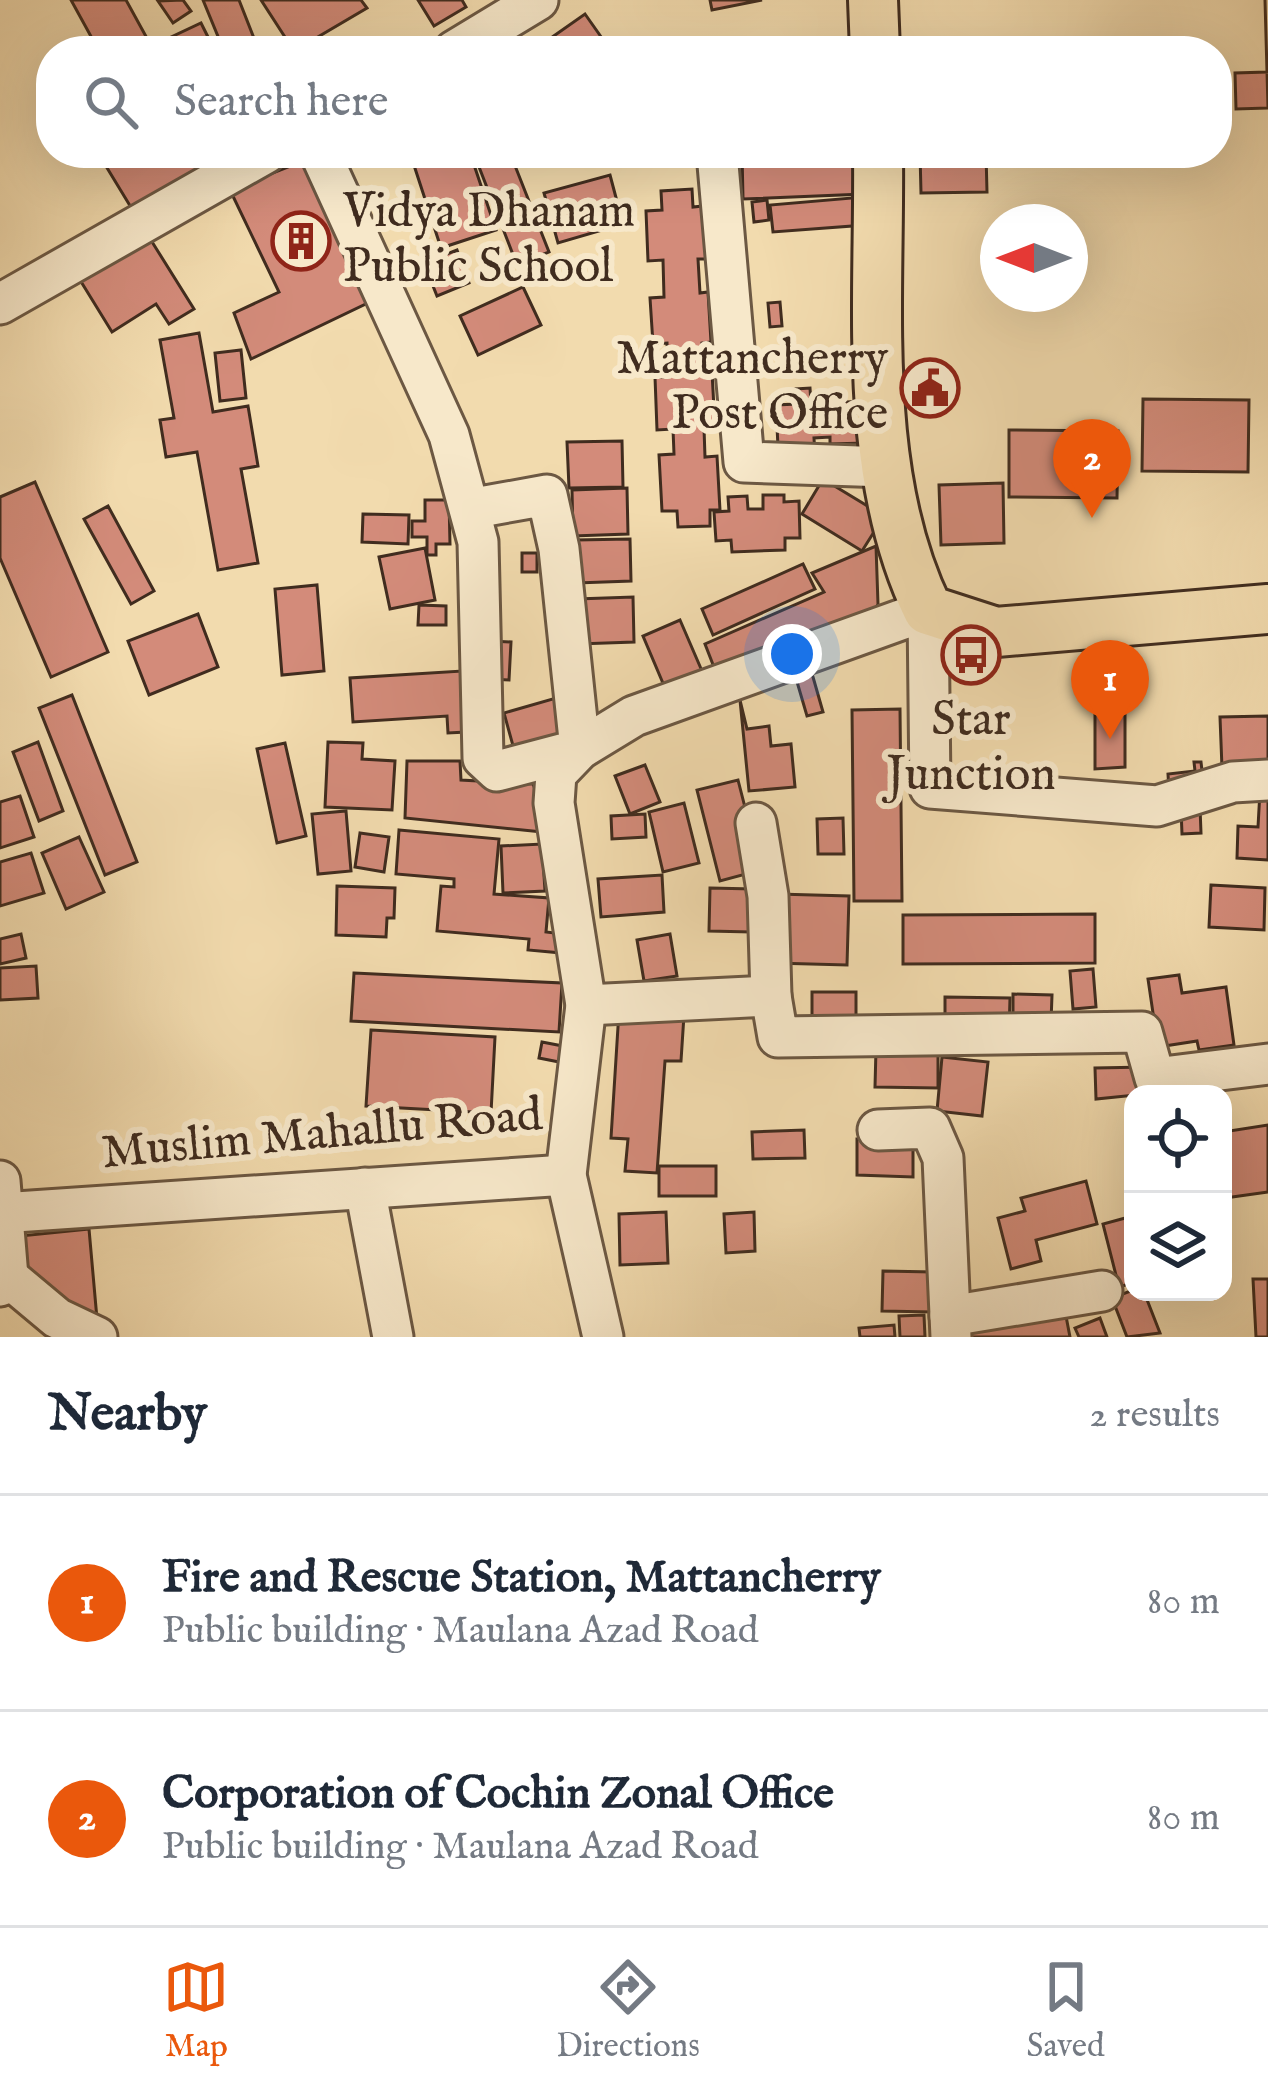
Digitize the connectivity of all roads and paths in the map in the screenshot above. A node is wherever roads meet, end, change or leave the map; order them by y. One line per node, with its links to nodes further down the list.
1 (538, 0): 3 (street)
2 (873, 0): 4 (main road)
3 (479, 36)
4 (874, 36)
5 (240, 168): 9 (street)
6 (327, 168): 11 (street)
7 (718, 168): 10 (street)
8 (878, 168): 10 (main road)
9 (0, 304)
10 (886, 467): 13 (main road)
11 (469, 509): 14 (street); 14 (street)
12 (1268, 609): 13 (main road)
13 (928, 610): 14 (street); 15 (street)
14 (580, 748): 18 (street, Muslim Mahallu Road)
15 (1268, 780)
16 (756, 823): 17 (street)
17 (771, 995): 18 (street); 19 (street)
18 (586, 1005): 21 (street, Muslim Mahallu Road)
19 (1268, 1064)
20 (878, 1130): 26 (street)
21 (566, 1175): 22 (street, Muslim Mahallu Road); 29 (street)
22 (365, 1188): 23 (street, Muslim Mahallu Road); 28 (street)
23 (2, 1202): 24 (street)
24 (4, 1281): 27 (street)
25 (1102, 1291): 26 (street)
26 (951, 1326)
27 (97, 1337)
28 (393, 1337)
29 (603, 1337)

